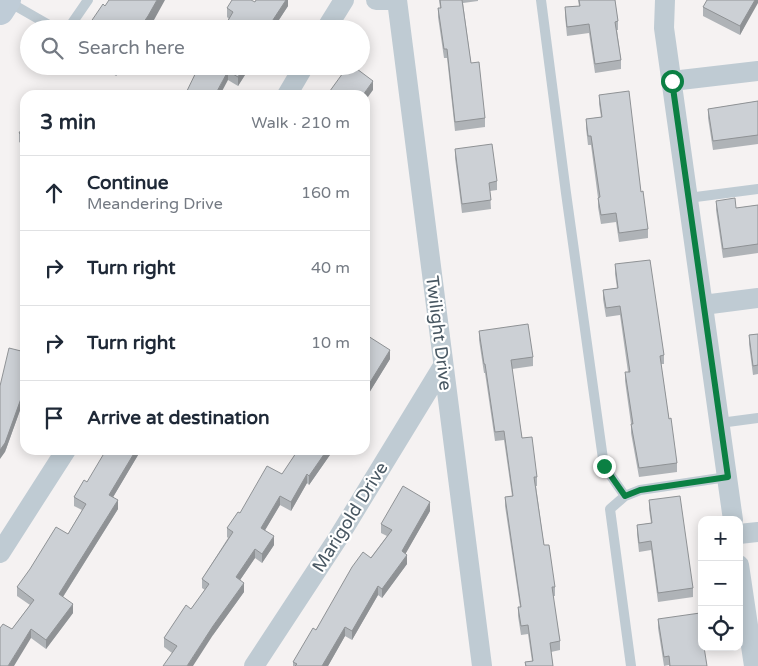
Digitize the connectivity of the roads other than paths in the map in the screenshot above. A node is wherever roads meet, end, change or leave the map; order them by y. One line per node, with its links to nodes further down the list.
1 (7, 0): 9 (main road); 10 (lane)
2 (88, 0): 11 (lane)
3 (344, 0): 12 (street)
4 (376, 0): 5 (street)
5 (392, 0)
6 (397, 0): 21 (street, Twilight Drive)
7 (541, 0): 26 (lane)
8 (665, 0): 15 (street)
9 (0, 11)
10 (41, 20)
11 (74, 20)
12 (332, 20)
13 (758, 71): 15 (street)
14 (298, 75): 16 (street)
15 (672, 81): 18 (street)
16 (289, 90)
17 (758, 189): 18 (lane)
18 (688, 198): 20 (street)
19 (758, 298): 20 (street)
20 (703, 305): 23 (street)
21 (443, 366): 33 (street, Marigold Drive); 34 (street, Twilight Drive)
22 (758, 418): 23 (lane)
23 (720, 423): 25 (street)
24 (63, 455): 30 (street)
25 (728, 477): 26 (lane); 27 (street)
26 (625, 496): 35 (lane)
27 (733, 516)
28 (758, 532): 29 (street)
29 (743, 534)
30 (0, 553)
31 (743, 589): 32 (street)
32 (754, 655)
33 (254, 666)
34 (482, 666)
35 (631, 666)

